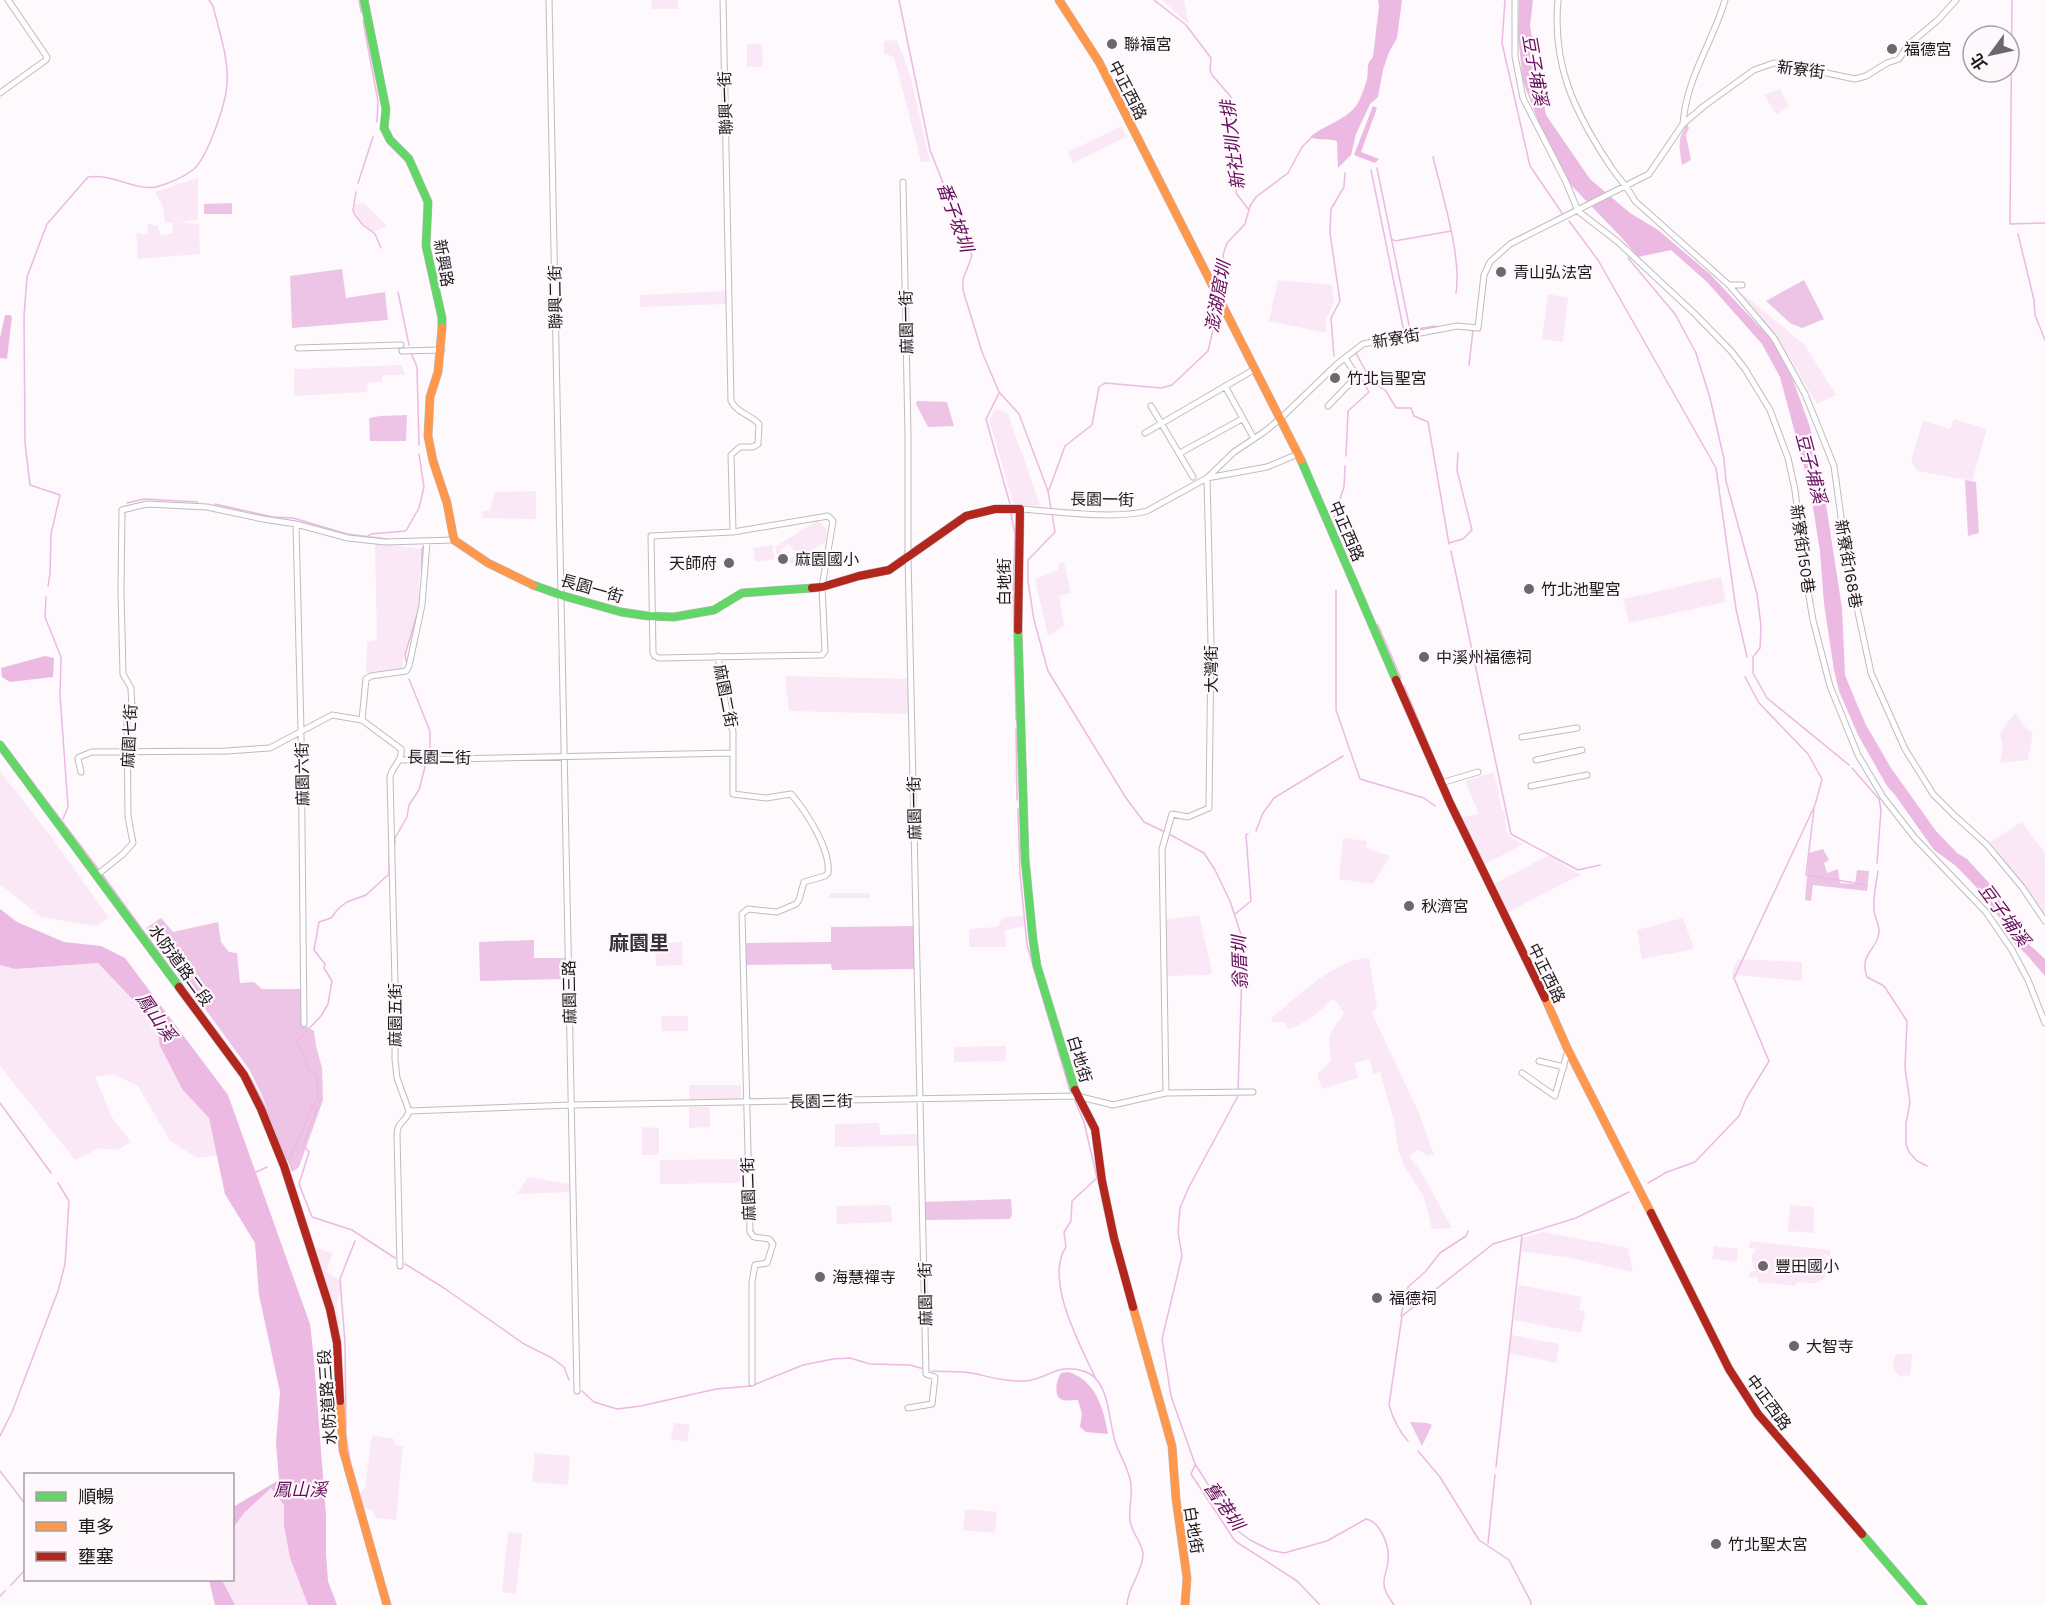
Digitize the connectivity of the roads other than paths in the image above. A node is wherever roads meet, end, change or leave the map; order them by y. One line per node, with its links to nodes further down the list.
1 (8, 0): 10 (street)
2 (364, 0): 18 (street, 新興路)
3 (549, 0): 40 (street, 聯興二街)
4 (723, 0): 35 (street, 聯興一街)
5 (1059, 0): 20 (street, 中正西路)
6 (1515, 0): 14 (street)
7 (1558, 0): 13 (street, 新寮街168巷)
8 (1725, 0): 11 (street)
9 (1956, 0): 11 (street, 新寮街)
10 (0, 93)
11 (1683, 124): 13 (street, 新寮街)
12 (903, 182): 38 (street, 麻園一街)
13 (1627, 186): 14 (street, 新寮街); 15 (street, 新寮街168巷)
14 (1578, 211): 19 (street, 新寮街); 61 (street, 新寮街150巷)
15 (1729, 285): 16 (street); 60 (street, 新寮街168巷)
16 (1742, 285)
17 (298, 348): 18 (street)
18 (442, 350): 36 (street, 新興路)
19 (1345, 358): 23 (street); 25 (street, 新寮街)
20 (1255, 369): 21 (street); 25 (street, 中正西路)
21 (1226, 386): 24 (street); 26 (street)
22 (1151, 406): 26 (street)
23 (1328, 406)
24 (1242, 419): 28 (street); 29 (street)
25 (1280, 419): 30 (street, 中正西路); 32 (street, 長園一街)
26 (1162, 423): 27 (street); 29 (street)
27 (1145, 433)
28 (1252, 435)
29 (1180, 453): 31 (street)
30 (1298, 454): 32 (street, 長園一街); 57 (street, 中正西路)
31 (1193, 477)
32 (1206, 478): 33 (street, 長園一街); 68 (street, 大灣街)
33 (1020, 508): 38 (street, 長園一街); 69 (street, 白地街)
34 (296, 524): 37 (street); 45 (street, 麻園六街); 49 (street, 麻園七街)
35 (733, 532): 39 (street, 麻園二街); 41 (street)
36 (454, 540): 37 (street); 40 (street, 長園一街)
37 (427, 541): 43 (street)
38 (908, 556): 39 (street, 長園一街); 70 (street, 麻園一街)
39 (822, 587): 41 (street, 長園一街); 42 (street, 麻園二街)
40 (560, 594): 41 (street, 長園一街); 51 (street, 麻園三路)
41 (651, 616): 42 (street)
42 (718, 656): 50 (street, 麻園二街)
43 (362, 720): 45 (street, 長園二街); 52 (street, 長園二街)
44 (1577, 728): 46 (street)
45 (301, 731): 49 (street, 長園二街); 62 (street, 麻園六街)
46 (1521, 737)
47 (0, 745): 59 (street, 水防道路二段)
48 (1582, 750): 53 (street)
49 (126, 753): 54 (street, 長園二街); 59 (street, 麻園七街)
50 (733, 753): 51 (street, 長園二街); 71 (street, 麻園二街)
51 (565, 756): 52 (street, 長園二街); 72 (street, 麻園三路)
52 (400, 759): 73 (street, 麻園五街)
53 (1536, 760)
54 (81, 772)
55 (1478, 772): 57 (street)
56 (1587, 775): 58 (street)
57 (1441, 783): 63 (street, 中正西路)
58 (1531, 786)
59 (100, 873): 74 (street, 水防道路二段)
60 (2045, 921)
61 (2045, 1023)
62 (304, 1024)
63 (1568, 1050): 65 (street); 81 (street, 中正西路)
64 (1539, 1061): 65 (street)
65 (1564, 1067): 66 (street)
66 (1522, 1073)
67 (1253, 1092): 68 (street, 長園三街)
68 (1166, 1093): 69 (street, 長園三街)
69 (1077, 1096): 70 (street, 長園三街); 80 (street, 白地街)
70 (921, 1099): 71 (street, 長園三街); 78 (street, 麻園一街)
71 (746, 1102): 72 (street, 長園三街); 76 (street, 麻園二街)
72 (572, 1105): 73 (street, 長園三街); 77 (street, 麻園三路)
73 (409, 1111): 75 (street)
74 (303, 1221): 79 (street, 水防道路三段)
75 (400, 1266)
76 (752, 1383)
77 (577, 1391)
78 (908, 1408)
79 (387, 1605)
80 (1185, 1605)
81 (1923, 1605)

